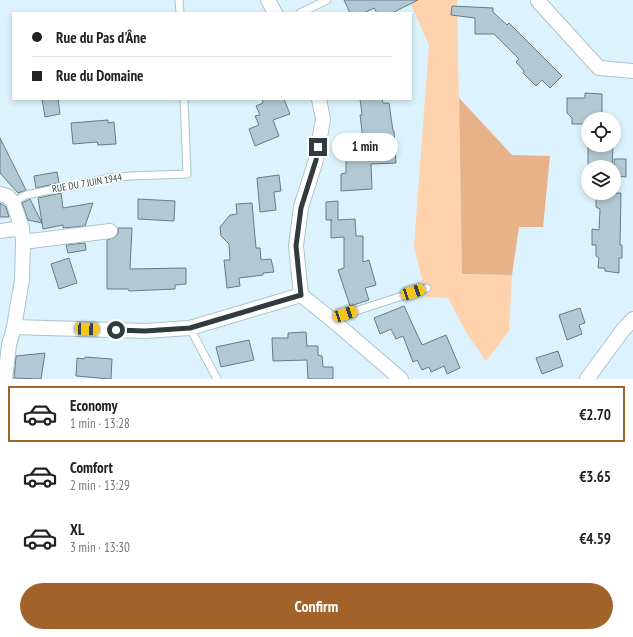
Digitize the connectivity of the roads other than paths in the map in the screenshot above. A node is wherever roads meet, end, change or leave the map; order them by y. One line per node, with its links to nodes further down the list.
1 (180, 0): 5 (lane)
2 (268, 0): 6 (street)
3 (327, 0): 7 (lane)
4 (538, 2): 8 (street)
5 (180, 12)
6 (274, 12)
7 (302, 12)
8 (633, 71)
9 (184, 100): 12 (lane, RUE DU 7 JUIN 1944)
10 (319, 100): 18 (street)
11 (0, 194): 12 (street)
12 (14, 202): 13 (street)
13 (22, 228): 14 (street); 16 (street)
14 (0, 231)
15 (110, 231): 16 (street)
16 (23, 242): 21 (street)
17 (427, 288): 19 (lane)
18 (301, 295): 19 (street); 22 (street)
19 (331, 319): 26 (street)
20 (633, 319): 27 (street)
21 (14, 327): 22 (street); 23 (street)
22 (190, 328): 25 (lane)
23 (4, 345): 24 (street)
24 (5, 379)
25 (217, 379)
26 (401, 379)
27 (587, 379)

